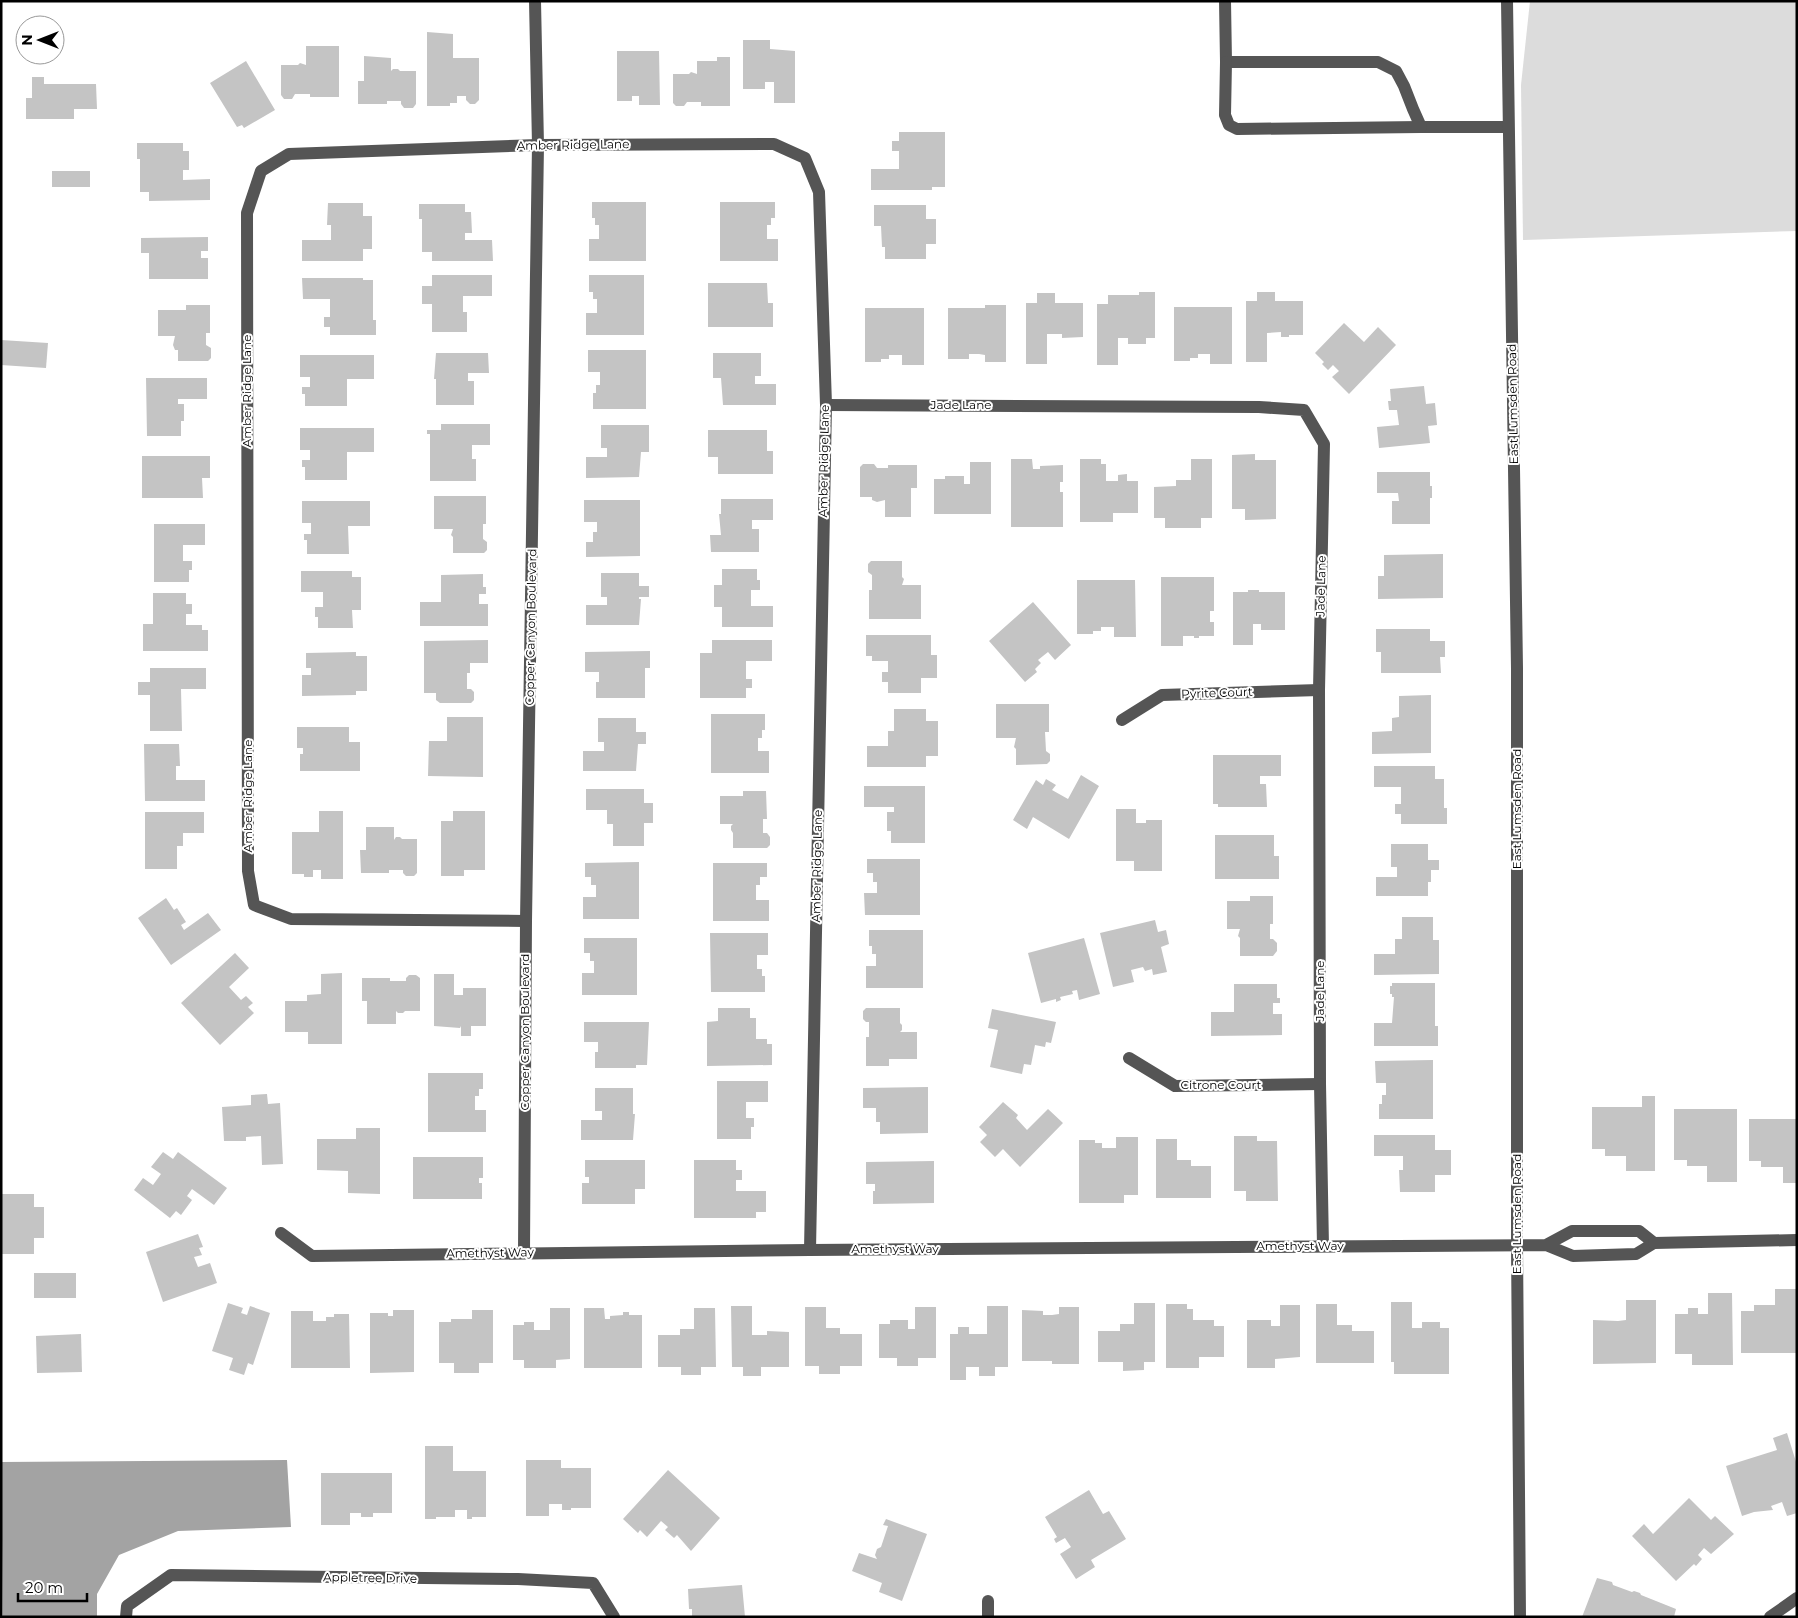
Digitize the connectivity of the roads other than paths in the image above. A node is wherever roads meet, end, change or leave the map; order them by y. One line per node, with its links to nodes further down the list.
1 (535, 1): 7 (street, Copper Canyon Boulevard)
2 (1224, 1): 4 (street)
3 (1507, 1): 6 (street, East Lumsden Road)
4 (1226, 62): 5 (street); 5 (street)
5 (1421, 127): 6 (street)
6 (1508, 128): 17 (street, East Lumsden Road)
7 (538, 145): 8 (street, Amber Ridge Lane); 11 (street, Copper Canyon Boulevard); 11 (street, Amber Ridge Lane)
8 (826, 405): 9 (street, Jade Lane); 20 (street, Amber Ridge Lane)
9 (1319, 690): 10 (street, Pyrite Court); 13 (street, Jade Lane)
10 (1122, 720)
11 (526, 921): 21 (street, Copper Canyon Boulevard)
12 (1129, 1058): 13 (street, Citrone Court)
13 (1320, 1084): 19 (street, Jade Lane)
14 (281, 1233): 21 (street, Amethyst Way)
15 (1797, 1240): 16 (street)
16 (1654, 1243): 18 (street); 18 (street)
17 (1517, 1245): 18 (street, Amethyst Way); 19 (street, Amethyst Way); 27 (street, East Lumsden Road)
18 (1546, 1245)
19 (1323, 1246): 20 (street, Amethyst Way)
20 (810, 1250): 21 (street, Amethyst Way)
21 (524, 1253)
22 (1797, 1598): 28 (street)
23 (988, 1601): 26 (street)
24 (126, 1617): 25 (street, Appletree Drive)
25 (614, 1617)
26 (988, 1617)
27 (1520, 1617)
28 (1770, 1617)

